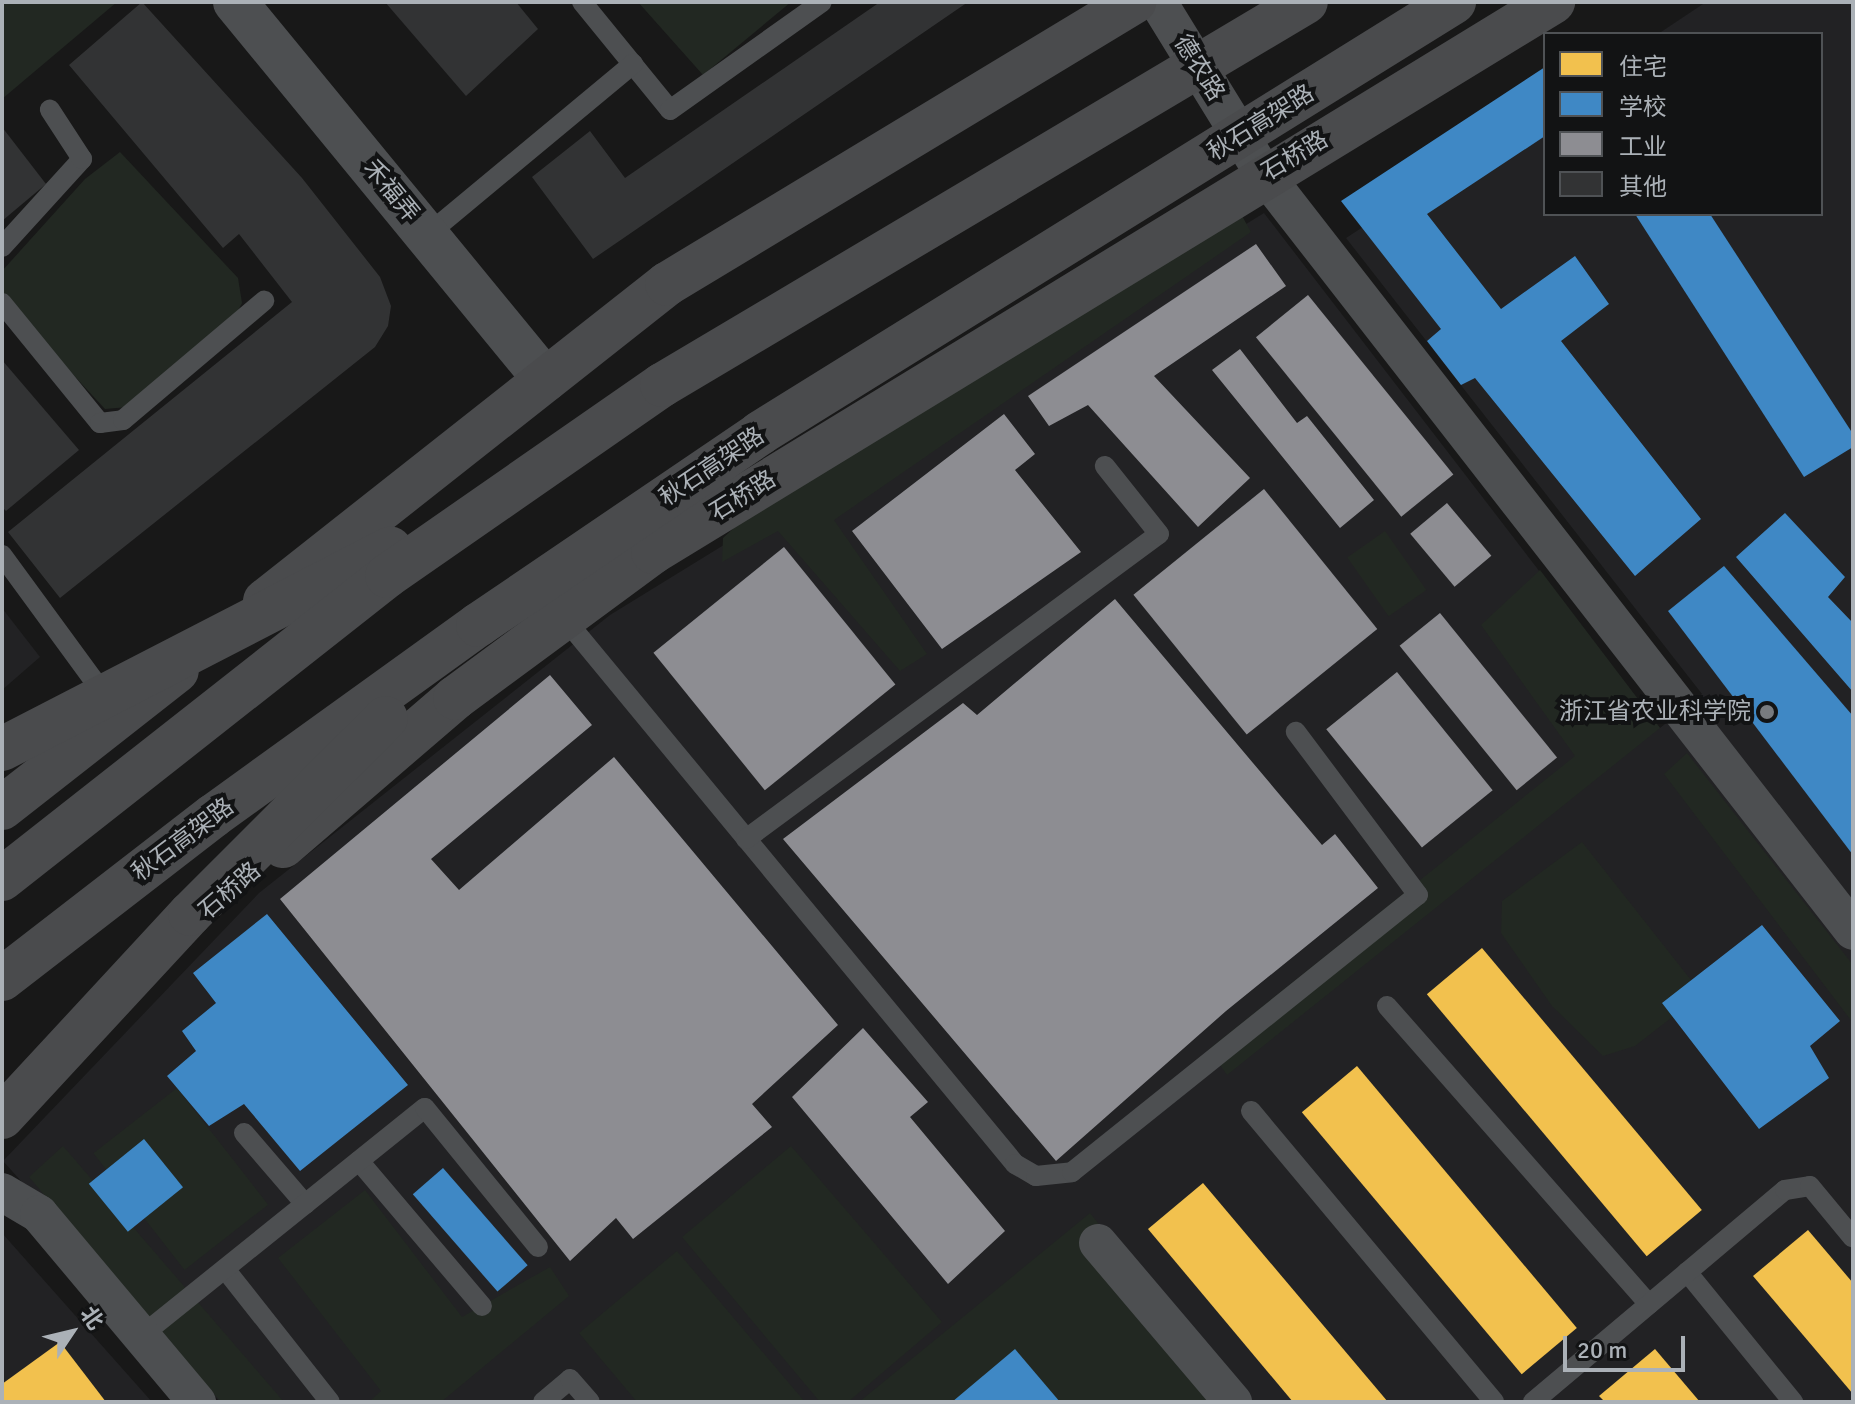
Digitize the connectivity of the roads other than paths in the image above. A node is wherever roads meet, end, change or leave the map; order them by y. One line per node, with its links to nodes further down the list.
1 (235, 2): 12 (street, 禾福弄)
2 (582, 2): 9 (lane)
3 (822, 2): 9 (lane)
4 (1134, 2): 16 (main road)
5 (1158, 2): 11 (street, 德农路)
6 (1306, 2): 18 (main road, bridge)
7 (1454, 2): 21 (main road, 秋石高架路, bridge)
8 (1553, 2): 11 (main road, 石桥路)
9 (633, 64): 12 (lane)
10 (50, 110): 13 (lane)
11 (1264, 174): 20 (main road, 石桥路); 28 (street, 德农路)
12 (427, 235): 16 (street, 禾福弄)
13 (2, 247)
14 (264, 301): 15 (lane)
15 (2, 303)
16 (546, 380): 22 (main road)
17 (1105, 466): 26 (lane)
18 (520, 482): 24 (main road, bridge); 27 (main road, bridge)
19 (2, 555): 22 (lane)
20 (564, 618): 26 (lane); 31 (main road, 石桥路)
21 (478, 625): 29 (main road, 秋石高架路, bridge); 33 (main road, bridge)
22 (119, 716): 25 (main road)
23 (1296, 732): 26 (lane)
24 (2, 749)
25 (2, 808)
26 (746, 839)
27 (2, 879)
28 (1851, 924)
29 (2, 979)
30 (1387, 1006): 43 (lane)
31 (2, 1088)
32 (1251, 1111): 52 (lane)
33 (2, 1117)
34 (244, 1133): 37 (lane)
35 (359, 1161): 37 (lane); 40 (lane); 44 (lane)
36 (2, 1192): 45 (street)
37 (305, 1204): 41 (lane)
38 (1853, 1238): 42 (lane)
39 (1098, 1243): 51 (street)
40 (538, 1247)
41 (225, 1269): 45 (lane); 48 (lane)
42 (1687, 1272): 43 (lane); 53 (lane)
43 (1649, 1304): 46 (lane)
44 (482, 1306)
45 (141, 1336): 47 (street)
46 (1542, 1399)
47 (197, 1402)
48 (330, 1402)
49 (543, 1402): 50 (lane)
50 (590, 1402)
51 (1233, 1402)
52 (1494, 1402)
53 (1793, 1402)

